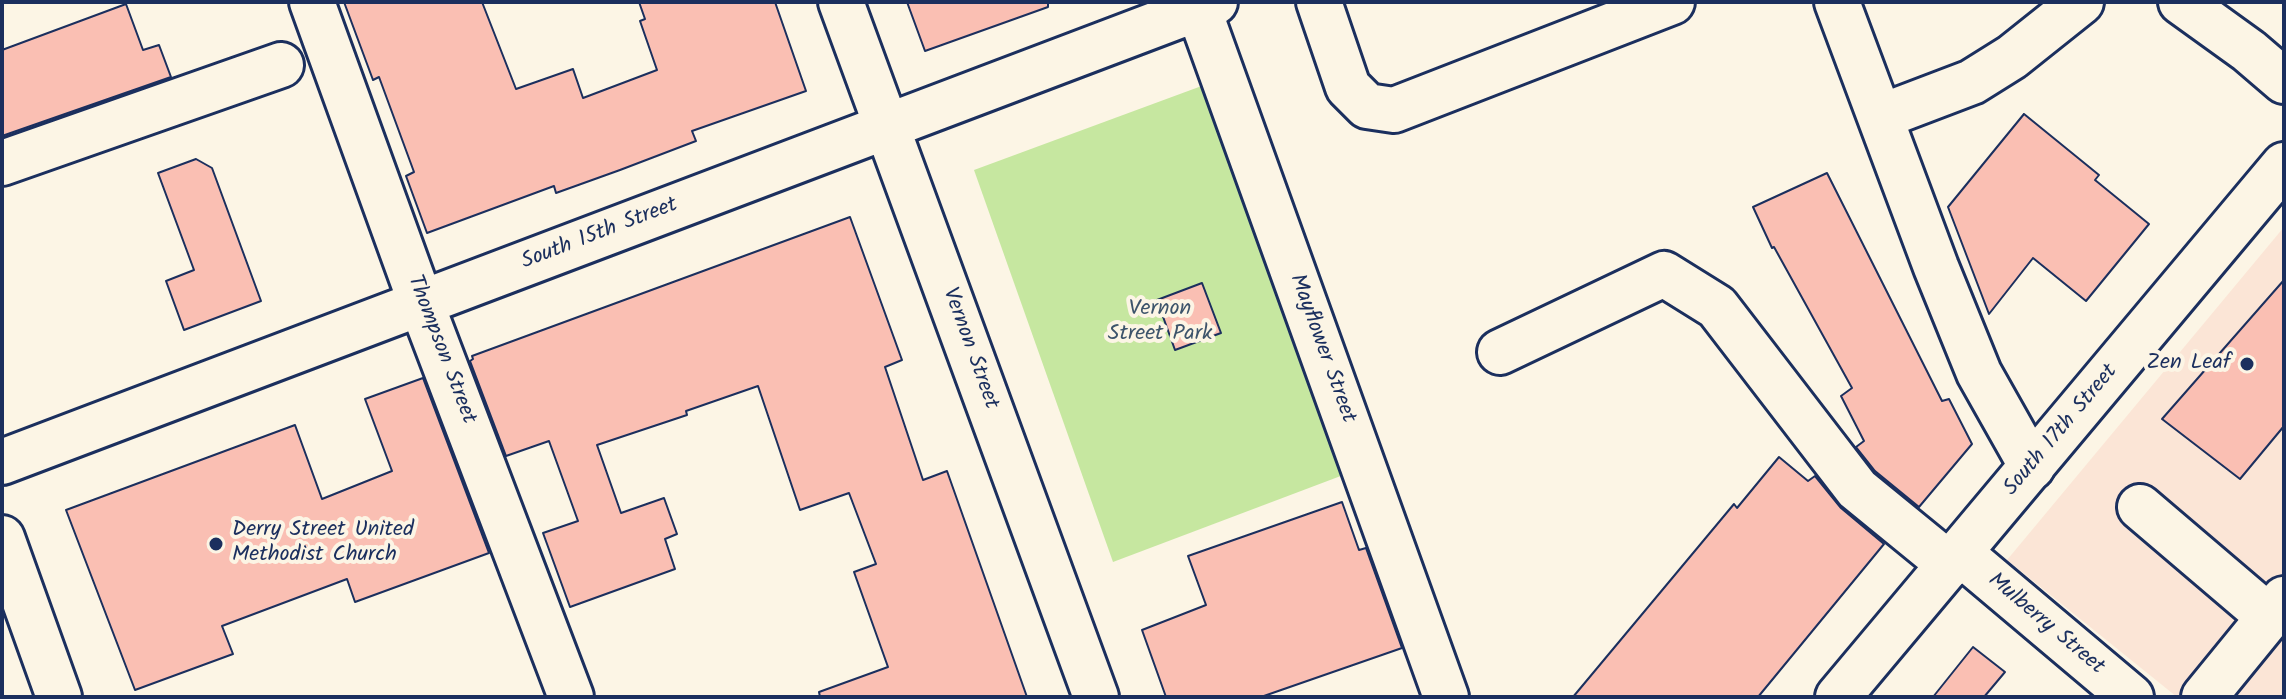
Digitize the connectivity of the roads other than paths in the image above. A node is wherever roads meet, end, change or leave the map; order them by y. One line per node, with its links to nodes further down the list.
1 (312, 2): 15 (street, Thompson Street)
2 (841, 2): 12 (street, Vernon Street)
3 (1672, 2): 7 (street)
4 (1837, 2): 11 (street)
5 (2081, 2): 11 (street)
6 (2181, 2): 10 (street)
7 (1322, 3)
8 (1203, 4): 12 (street, South 15th Street); 26 (street, Mayflower Street)
9 (281, 65): 13 (street)
10 (2284, 81)
11 (1880, 117): 18 (street)
12 (887, 126): 15 (street, South 15th Street); 25 (street, Vernon Street)
13 (2, 163)
14 (2284, 165): 18 (street, South 17th Street)
15 (421, 303): 17 (street, South 15th Street); 23 (street, Thompson Street)
16 (1500, 352): 21 (street, Mulberry Street)
17 (2, 462)
18 (2032, 467): 21 (street, South 17th Street)
19 (2140, 507): 22 (street)
20 (2, 538): 24 (street)
21 (1955, 559): 27 (street, South 17th Street); 28 (street, Mulberry Street)
22 (2277, 608): 29 (street)
23 (560, 694)
24 (59, 697)
25 (1096, 697)
26 (1446, 697)
27 (1838, 697)
28 (2131, 697)
29 (2204, 697)

